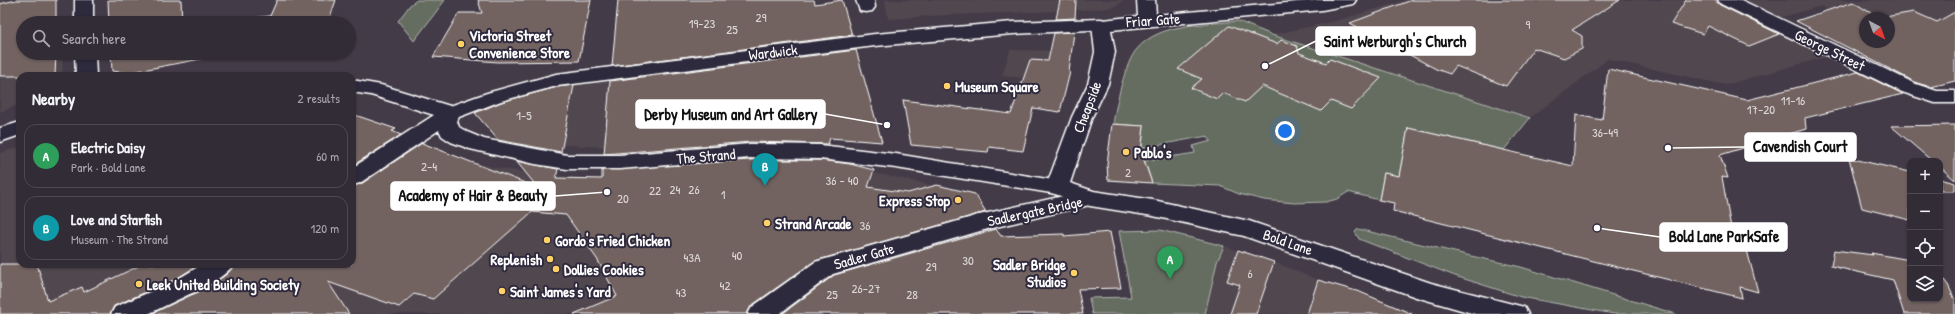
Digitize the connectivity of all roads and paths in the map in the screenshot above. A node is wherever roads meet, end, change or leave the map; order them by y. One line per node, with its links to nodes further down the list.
1 (84, 0): 5 (street)
2 (1146, 0): 6 (street)
3 (1347, 0): 6 (street, Friar Gate)
4 (1727, 0): 11 (street, George Street)
5 (84, 16)
6 (1147, 21): 7 (street, Friar Gate)
7 (1101, 25): 12 (street, Wardwick); 16 (street, Cheapside)
8 (85, 60): 9 (street)
9 (86, 72)
10 (356, 87): 12 (street)
11 (1955, 97)
12 (451, 113): 15 (street, Wardwick); 16 (street, The Strand)
13 (16, 129): 14 (street)
14 (0, 135)
15 (356, 175)
16 (1058, 187): 17 (street, Bold Lane)
17 (1090, 198): 18 (street, Sadlergate Bridge); 22 (street, Bold Lane)
18 (979, 223): 21 (street, Sadler Gate)
19 (215, 268): 20 (street)
20 (124, 314)
21 (761, 314)
22 (1515, 314)

